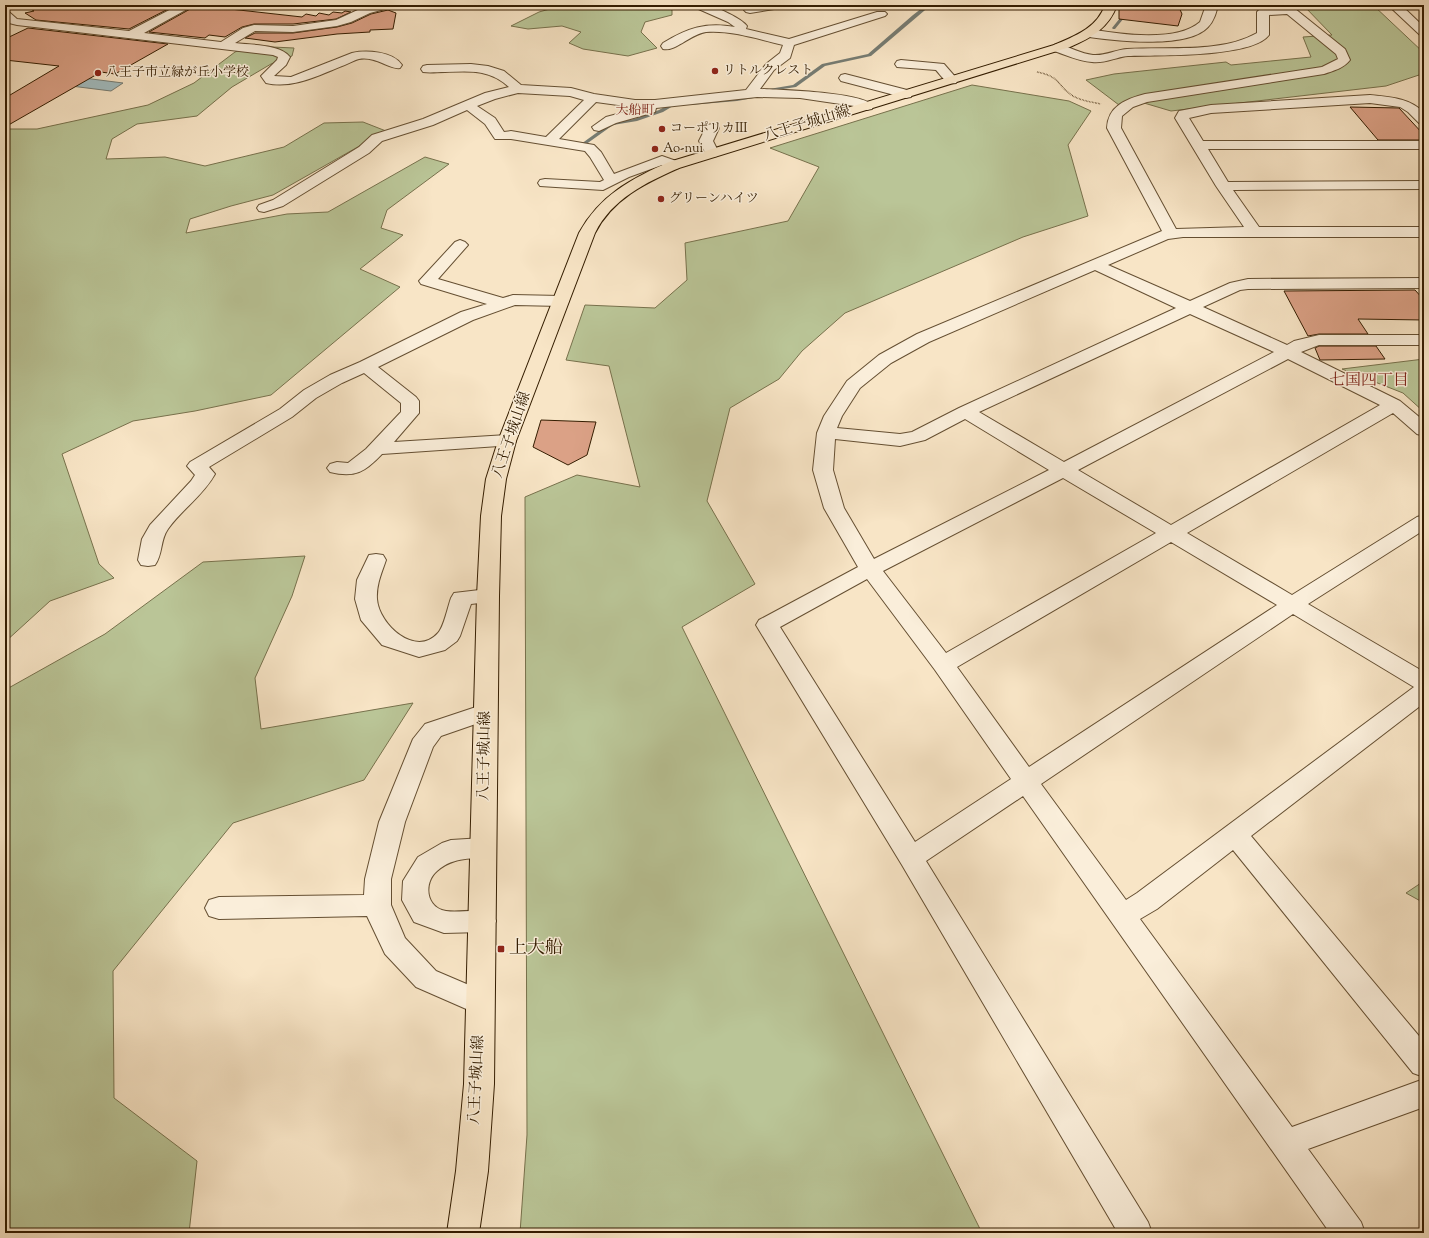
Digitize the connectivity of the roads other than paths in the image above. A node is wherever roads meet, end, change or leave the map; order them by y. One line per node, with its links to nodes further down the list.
1 (187, 5): 16 (street)
2 (388, 5): 18 (street)
3 (722, 5): 9 (street)
4 (739, 5): 5 (street)
5 (780, 5)
6 (1111, 5): 14 (main road, 八王子城山線)
7 (1212, 5): 14 (street)
8 (1394, 5): 15 (street)
9 (702, 7): 13 (street)
10 (1287, 7): 20 (street); 50 (street)
11 (5, 14): 16 (street)
12 (881, 14): 17 (street)
13 (740, 31): 17 (street); 19 (street)
14 (1089, 33): 20 (main road, 八王子城山線)
15 (1424, 33)
16 (131, 35): 18 (street)
17 (789, 43): 27 (street)
18 (222, 46): 22 (street)
19 (666, 46)
20 (1058, 48): 25 (main road, 八王子城山線)
21 (901, 64): 25 (street)
22 (396, 65)
23 (427, 69): 26 (street)
24 (845, 78): 28 (street)
25 (952, 80): 28 (main road, 八王子城山線)
26 (518, 89): 29 (street); 32 (street)
27 (753, 93): 30 (street); 33 (street)
28 (906, 94): 33 (main road, 八王子城山線)
29 (593, 98): 31 (street); 38 (street)
30 (684, 100): 31 (street); 35 (street)
31 (655, 104): 36 (street)
32 (469, 106): 38 (street); 47 (street)
33 (867, 106): 41 (main road, 八王子城山線)
34 (1424, 120): 39 (street)
35 (638, 124)
36 (598, 127)
37 (712, 128): 41 (street)
38 (549, 141): 43 (street)
39 (1199, 145): 40 (street); 46 (street)
40 (1424, 145)
41 (712, 153): 42 (main road, 八王子城山線)
42 (674, 165): 43 (street); 54 (main road, 八王子城山線)
43 (612, 180): 44 (street)
44 (546, 183)
45 (1424, 185): 46 (street)
46 (1224, 186): 48 (street)
47 (264, 208)
48 (1255, 232): 49 (street); 50 (street)
49 (1424, 232)
50 (1172, 233): 52 (street)
51 (460, 245): 55 (street)
52 (1096, 265): 56 (street); 63 (street)
53 (1424, 283): 56 (street)
54 (561, 301): 55 (street); 64 (main road, 八王子城山線)
55 (502, 303): 59 (street)
56 (1189, 307): 58 (street); 61 (street)
57 (1424, 340): 58 (street)
58 (1288, 352): 60 (street); 67 (street)
59 (366, 366): 65 (street); 70 (street)
60 (1394, 405): 62 (street); 69 (street)
61 (965, 412): 63 (street); 67 (street)
62 (1424, 430)
63 (826, 433): 72 (street)
64 (507, 441): 65 (street); 73 (main road, 八王子城山線)
65 (378, 449): 66 (street)
66 (337, 468)
67 (1063, 470): 69 (street); 72 (street)
68 (1424, 521): 74 (street)
69 (1170, 534): 74 (street); 75 (street)
70 (148, 560)
71 (376, 560): 73 (street)
72 (870, 569): 75 (street); 82 (street)
73 (488, 596): 78 (main road, 八王子城山線)
74 (1293, 604): 76 (street); 79 (street)
75 (943, 665): 79 (street)
76 (1424, 682)
77 (1424, 691): 80 (street)
78 (485, 712): 81 (main road, 八王子城山線); 83 (street)
79 (1025, 781): 82 (street); 85 (street)
80 (1234, 834): 85 (street); 88 (street)
81 (483, 848): 86 (main road, 八王子城山線); 86 (street)
82 (911, 858): 92 (street)
83 (377, 905): 84 (street); 87 (street)
84 (219, 908)
85 (1122, 916): 90 (street)
86 (482, 921): 87 (main road, 八王子城山線)
87 (480, 1003): 91 (main road, 八王子城山線)
88 (1424, 1064)
89 (1424, 1092): 90 (street)
90 (1284, 1144): 93 (street)
91 (464, 1233)
92 (1136, 1233)
93 (1349, 1233)

